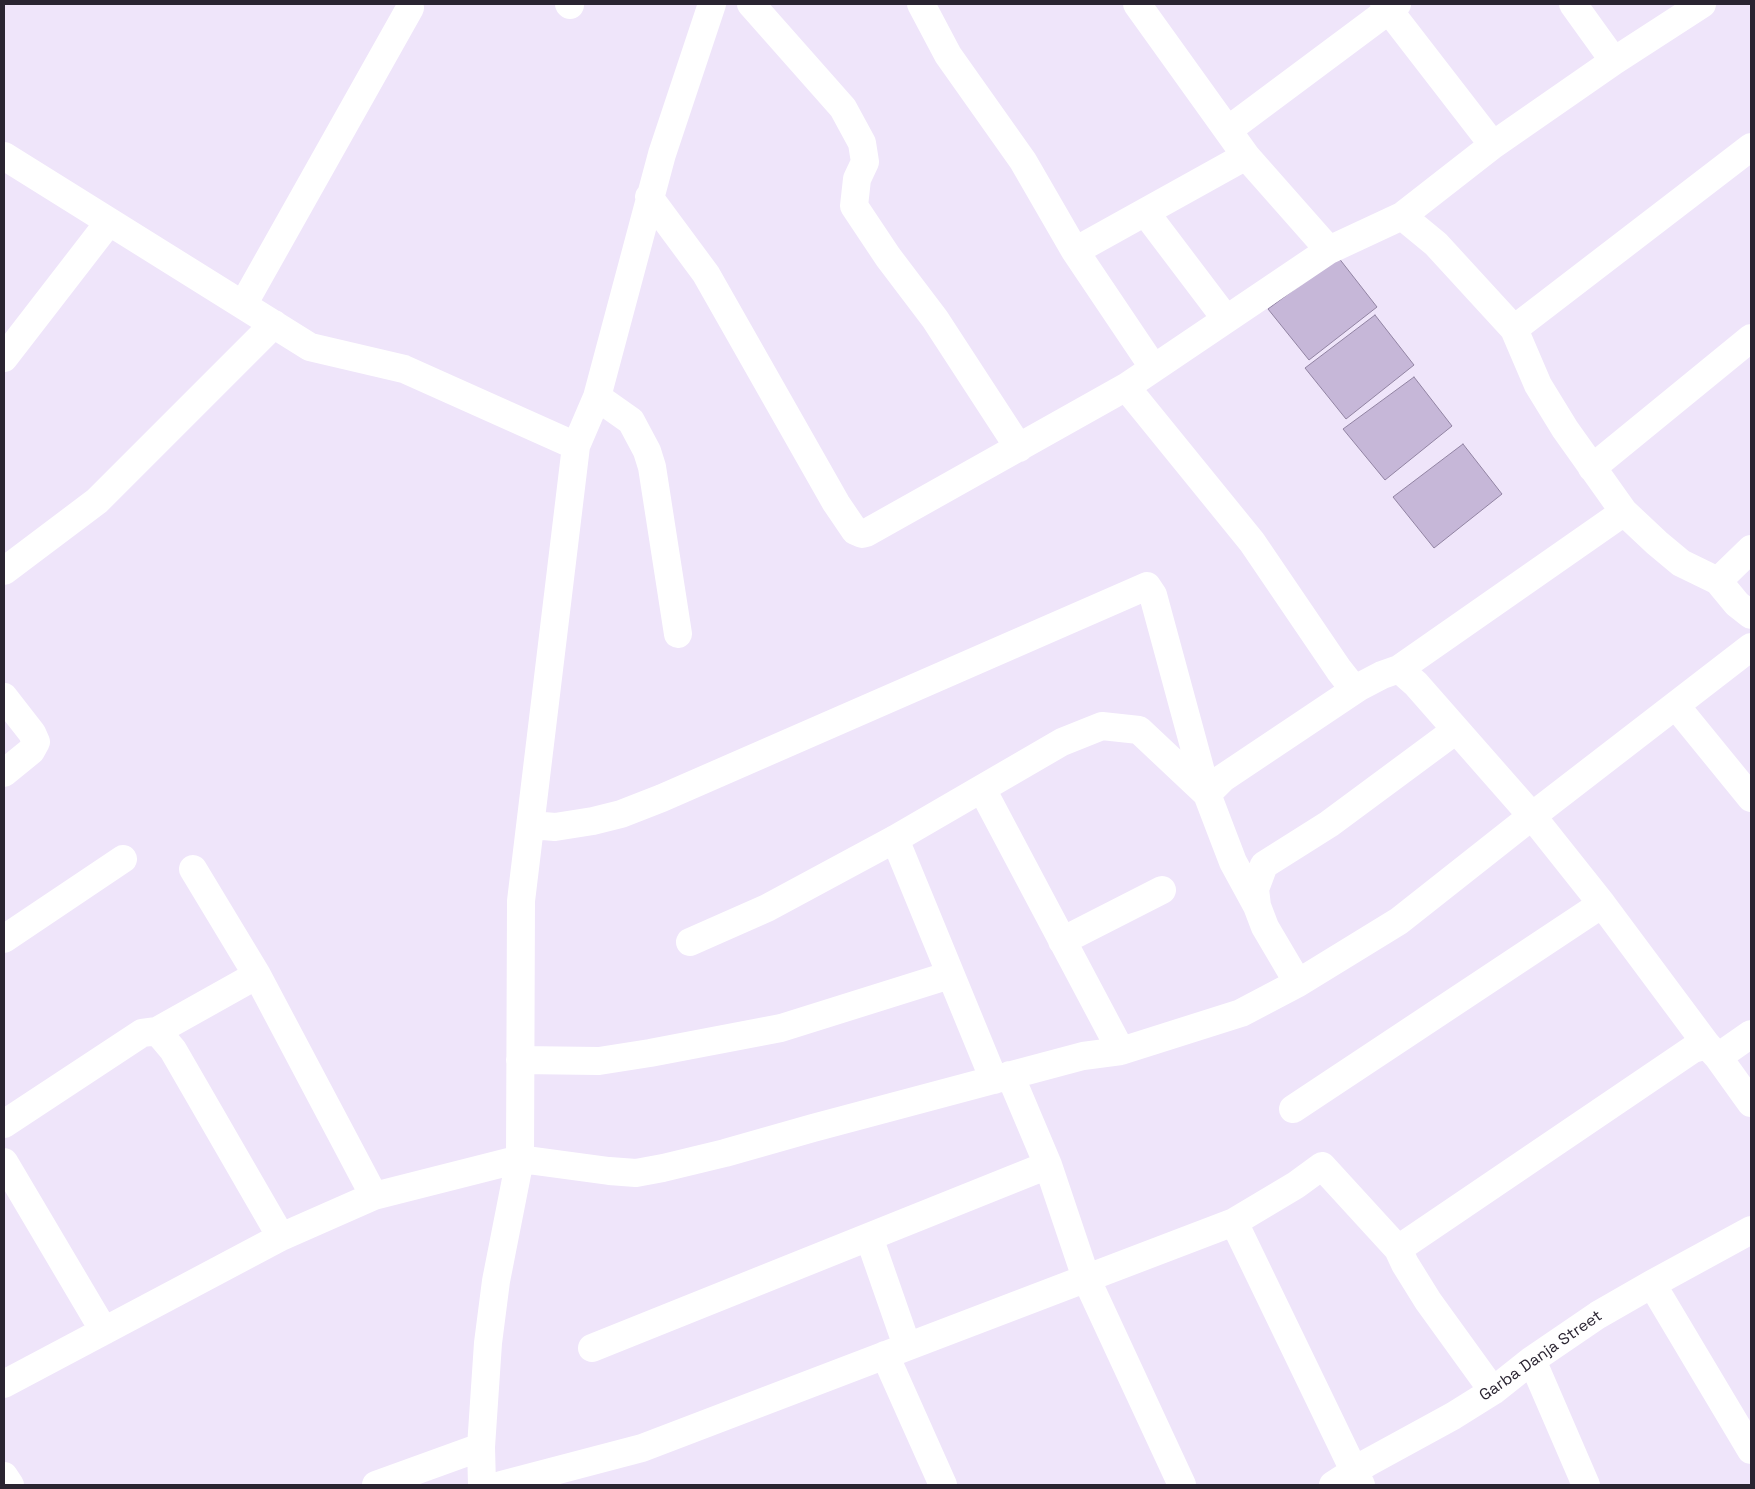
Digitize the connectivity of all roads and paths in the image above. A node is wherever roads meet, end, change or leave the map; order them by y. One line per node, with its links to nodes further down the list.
1 (712, 4): 15 (street)
2 (751, 4): 31 (street)
3 (921, 4): 20 (street)
4 (1573, 4): 9 (street)
5 (1143, 6): 10 (street)
6 (1390, 6): 10 (street); 11 (street)
7 (1695, 6): 9 (street)
8 (410, 8): 21 (street)
9 (1614, 60): 11 (street)
10 (1228, 130): 14 (street)
11 (1493, 145): 17 (street)
12 (1751, 147): 24 (street)
13 (4, 156): 18 (street)
14 (1246, 156): 16 (street); 19 (street)
15 (649, 197): 29 (street); 31 (street)
16 (1145, 212): 20 (street); 22 (street)
17 (1402, 216): 19 (street); 24 (street)
18 (109, 222): 21 (street); 26 (street)
19 (1329, 250): 22 (street)
20 (1074, 251): 27 (street)
21 (243, 305): 23 (street)
22 (1226, 319): 27 (street)
23 (274, 324): 30 (street); 35 (street)
24 (1514, 329): 32 (street)
25 (1751, 338): 32 (street)
26 (4, 358)
27 (1153, 367): 28 (street)
28 (1126, 387): 31 (street); 41 (street)
29 (597, 397): 30 (street); 38 (street)
30 (576, 446): 50 (street)
31 (1019, 448)
32 (1592, 468): 33 (street)
33 (1624, 512): 36 (street); 40 (street)
34 (1751, 549): 36 (street)
35 (4, 570)
36 (1718, 581): 37 (street)
37 (1751, 615)
38 (678, 634)
39 (1751, 647): 43 (street)
40 (1399, 669): 41 (street); 44 (street)
41 (1359, 687): 47 (street)
42 (4, 697): 45 (street)
43 (1676, 706): 48 (street); 49 (street)
44 (1456, 730): 49 (street); 56 (street)
45 (4, 773)
46 (982, 789): 47 (street); 51 (street); 58 (street)
47 (1207, 794): 50 (street); 56 (street)
48 (1751, 798)
49 (1532, 816): 55 (street); 62 (street)
50 (531, 825): 67 (street)
51 (894, 839): 59 (street); 61 (street)
52 (123, 859): 57 (street)
53 (193, 869): 60 (street)
54 (1162, 890): 58 (street)
55 (1602, 904): 66 (street); 70 (street)
56 (1257, 906): 62 (street)
57 (4, 939)
58 (1062, 941): 65 (street)
59 (690, 942)
60 (257, 975): 63 (street); 75 (street)
61 (950, 975): 67 (street); 68 (street)
62 (1298, 983): 65 (street)
63 (157, 1031): 71 (street); 79 (street)
64 (1751, 1034): 66 (street)
65 (1121, 1051): 68 (street)
66 (1713, 1051): 69 (street); 80 (street)
67 (520, 1060): 72 (street)
68 (1002, 1078): 72 (street); 74 (street)
69 (1751, 1103)
70 (1293, 1109)
71 (4, 1124)
72 (520, 1159): 75 (street); 89 (street)
73 (4, 1162): 83 (street)
74 (1048, 1165): 78 (street); 81 (street)
75 (374, 1196): 79 (street)
76 (1234, 1222): 80 (street); 81 (street); 92 (street)
77 (1751, 1230): 82 (street, Garba Danja Street)
78 (869, 1237): 84 (street); 85 (street)
79 (281, 1238): 83 (street)
80 (1398, 1249): 88 (street)
81 (1086, 1278): 85 (street); 98 (street)
82 (1652, 1284): 86 (street, Garba Danja Street); 90 (street)
83 (104, 1332): 87 (street)
84 (592, 1348)
85 (896, 1351): 96 (street); 97 (street)
86 (1532, 1360): 88 (street, Garba Danja Street); 99 (street)
87 (4, 1384)
88 (1493, 1391): 92 (street, Garba Danja Street)
89 (482, 1447): 94 (street); 95 (street)
90 (1751, 1450)
91 (4, 1476): 93 (street)
92 (1349, 1481)
93 (10, 1485)
94 (376, 1485)
95 (482, 1485)
96 (501, 1485)
97 (943, 1485)
98 (1182, 1485)
99 (1586, 1485)

